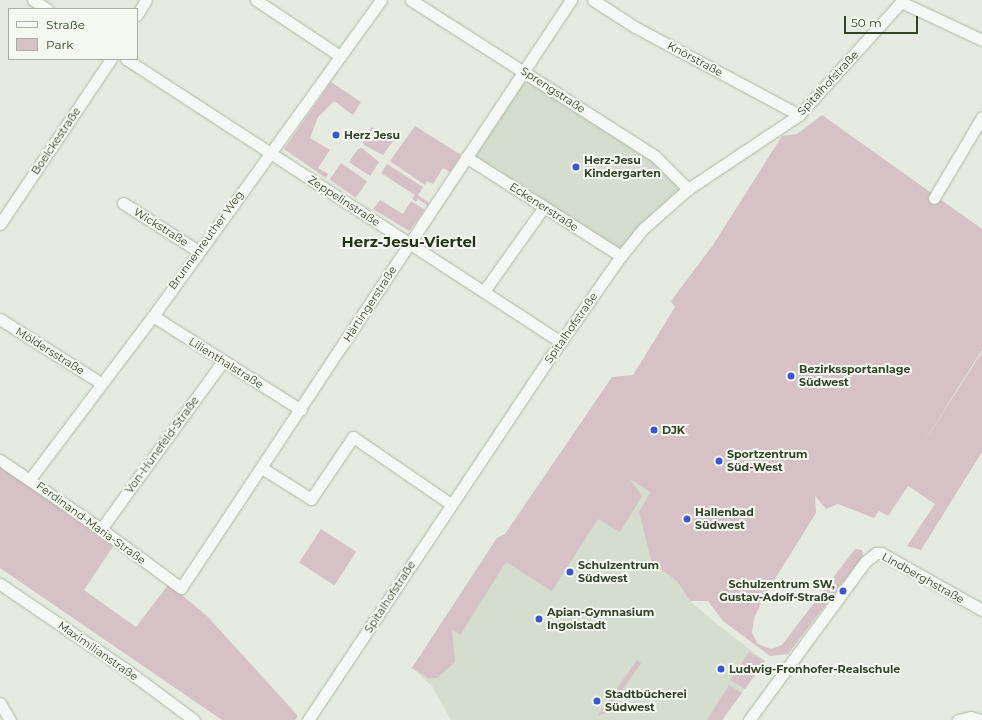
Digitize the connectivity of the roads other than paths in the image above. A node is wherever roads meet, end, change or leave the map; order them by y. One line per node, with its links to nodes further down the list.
1 (33, 0): 9 (street)
2 (146, 0): 10 (street)
3 (256, 0): 12 (street)
4 (381, 0): 12 (street, Brunnenreuther Weg)
5 (411, 0): 15 (street, Sprengstraße)
6 (572, 0): 15 (street, Härtingerstraße)
7 (593, 0): 16 (street, Knörstraße)
8 (902, 1): 11 (street); 16 (street, Spitalhofstraße)
9 (45, 8)
10 (138, 13)
11 (982, 40)
12 (340, 56): 18 (street, Brunnenreuther Weg)
13 (110, 60): 24 (street, Boelckestraße)
14 (128, 60): 18 (street, Zeppelinstraße)
15 (523, 71): 19 (street, Härtingerstraße); 20 (street, Sprengstraße)
16 (799, 114): 20 (street, Spitalhofstraße)
17 (982, 117): 21 (street)
18 (269, 153): 25 (street, Zeppelinstraße); 26 (street, Brunnenreuther Weg)
19 (466, 157): 23 (street, Eckenerstraße); 25 (street, Härtingerstraße)
20 (688, 189): 27 (street, Spitalhofstraße)
21 (934, 198)
22 (123, 204): 26 (street, Wickstraße)
23 (544, 207): 27 (street, Eckenerstraße); 28 (street)
24 (0, 223)
25 (410, 243): 28 (street, Zeppelinstraße); 34 (street, Härtingerstraße)
26 (198, 251): 29 (street, Brunnenreuther Weg)
27 (621, 256): 31 (street, Spitalhofstraße)
28 (484, 291): 31 (street, Zeppelinstraße)
29 (152, 316): 32 (street, Lilienthalstraße); 33 (street, Brunnenreuther Weg)
30 (0, 319): 33 (street, Möldersstraße)
31 (561, 342): 38 (street, Spitalhofstraße)
32 (223, 361): 34 (street, Lilienthalstraße); 39 (street, Von-Hünefeld-Straße)
33 (101, 383): 37 (street, Brunnenreuther Weg)
34 (301, 410): 36 (street, Härtingerstraße)
35 (0, 460): 37 (street, Ferdinand-Maria-Straße)
36 (262, 468): 38 (street); 41 (street, Härtingerstraße)
37 (30, 479): 39 (street, Ferdinand-Maria-Straße)
38 (451, 504): 44 (street, Spitalhofstraße)
39 (101, 529): 41 (street, Ferdinand-Maria-Straße)
40 (0, 584): 46 (street, Maximilianstraße)
41 (181, 588)
42 (982, 610): 47 (street, Lindberghstraße)
43 (0, 703): 45 (street)
44 (312, 718)
45 (10, 720)
46 (194, 720)
47 (749, 720)
48 (958, 720): 49 (street)
49 (981, 720)

